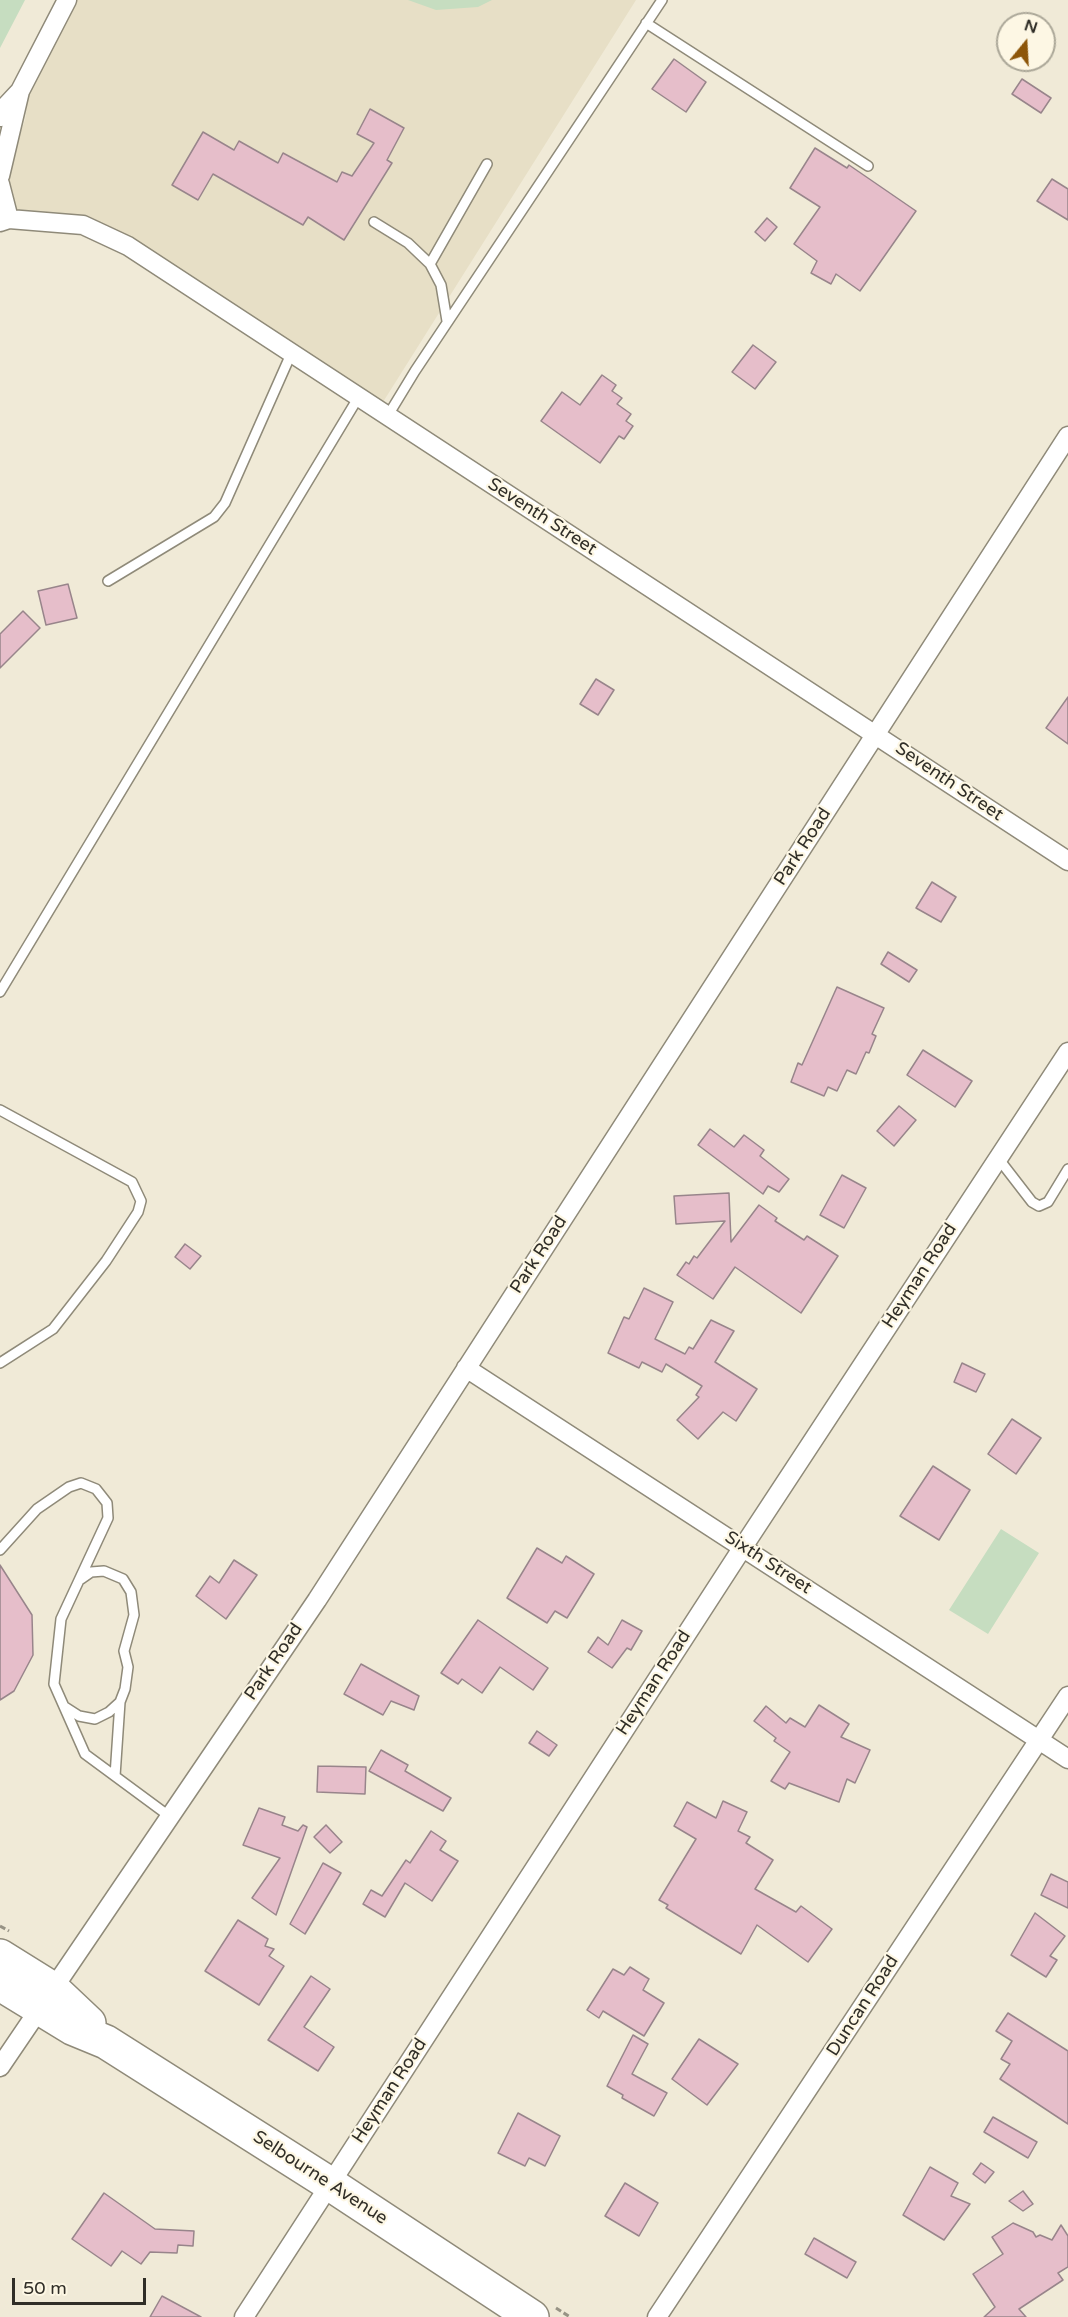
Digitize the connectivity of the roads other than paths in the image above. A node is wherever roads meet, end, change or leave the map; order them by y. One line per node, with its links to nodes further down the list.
1 (67, 0): 4 (street)
2 (662, 0): 3 (lane)
3 (646, 23): 7 (lane); 13 (lane)
4 (20, 91): 5 (street); 8 (street)
5 (0, 117)
6 (487, 164): 12 (lane)
7 (868, 166)
8 (0, 176)
9 (0, 184): 10 (street)
10 (4, 220): 14 (street, Seventh Street)
11 (374, 222): 12 (lane)
12 (430, 264): 13 (lane)
13 (447, 321): 16 (lane)
14 (291, 354): 15 (street, Seventh Street); 18 (lane)
15 (357, 398): 16 (street, Seventh Street); 21 (lane)
16 (387, 417): 19 (street, Seventh Street)
17 (1068, 436): 19 (street, Park Road)
18 (108, 581)
19 (876, 734): 20 (street, Seventh Street); 27 (street, Park Road)
20 (1068, 861)
21 (0, 992)
22 (1068, 1052): 24 (street, Heyman Road)
23 (0, 1110): 26 (lane)
24 (998, 1158): 25 (lane); 28 (street, Heyman Road)
25 (1068, 1169)
26 (0, 1363)
27 (466, 1368): 28 (street, Sixth Street); 37 (street, Park Road)
28 (743, 1547): 34 (street, Sixth Street); 42 (street, Heyman Road)
29 (0, 1550): 30 (lane)
30 (79, 1580): 32 (lane); 33 (lane)
31 (1068, 1696): 34 (street, Duncan Road)
32 (120, 1702): 33 (lane); 36 (lane)
33 (64, 1706): 36 (lane)
34 (1039, 1740): 35 (street, Sixth Street); 45 (street, Duncan Road)
35 (1068, 1759)
36 (115, 1776): 37 (lane)
37 (168, 1816): 40 (street, Park Road)
38 (0, 1956): 40 (highway, Selbourne Avenue)
39 (0, 1984): 40 (highway, Selbourne Avenue)
40 (46, 1999): 41 (street, Park Road); 42 (highway, Selbourne Avenue)
41 (0, 2067)
42 (330, 2184): 43 (street, Heyman Road); 44 (highway, Selbourne Avenue)
43 (244, 2317)
44 (532, 2317)
45 (657, 2317)

